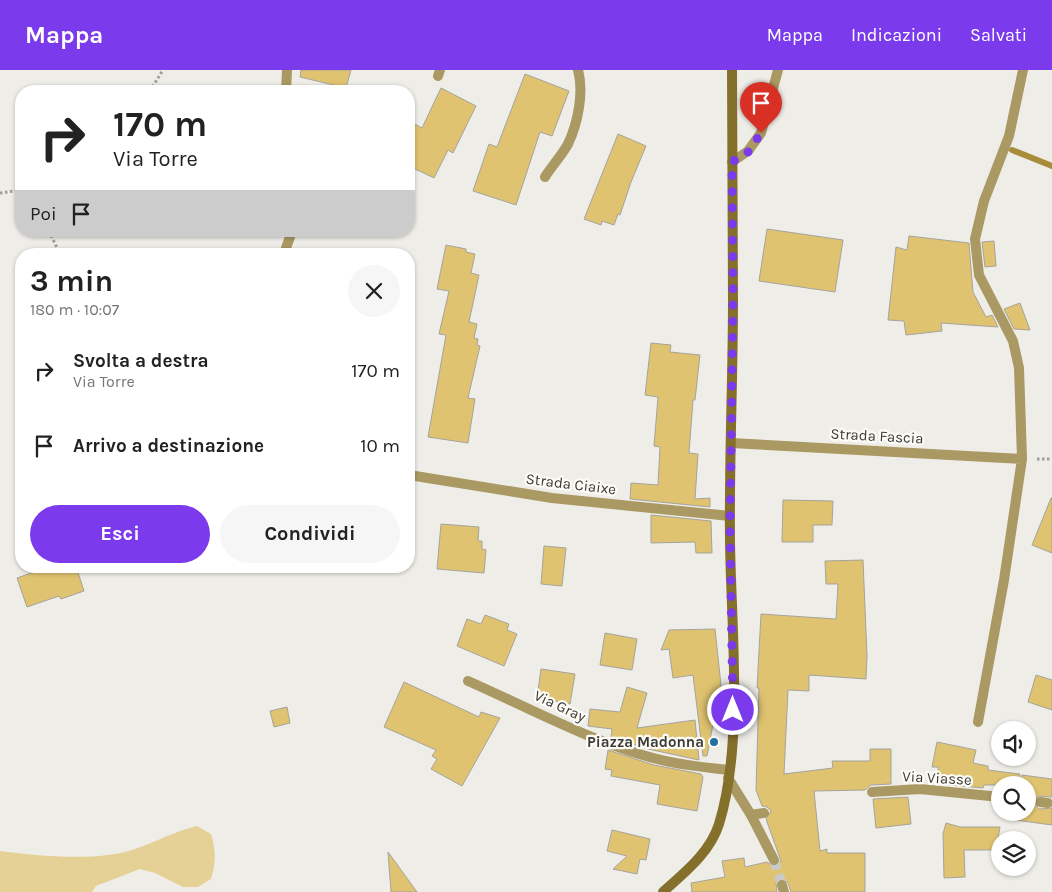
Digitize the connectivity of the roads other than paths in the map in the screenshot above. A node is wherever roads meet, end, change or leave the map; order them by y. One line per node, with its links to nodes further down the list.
1 (287, 70): 6 (street)
2 (578, 70): 8 (street)
3 (732, 70): 7 (main road)
4 (778, 70): 7 (street)
5 (1024, 70): 10 (street)
6 (286, 85)
7 (732, 162): 9 (main road)
8 (545, 177)
9 (732, 442): 10 (street, Strada Fascia); 12 (main road)
10 (1022, 459): 14 (street)
11 (415, 475): 12 (street, Strada Ciaixe)
12 (730, 516): 15 (main road)
13 (468, 681): 15 (street, Via Gray)
14 (978, 722)
15 (729, 774): 19 (street); 21 (main road)
16 (872, 792): 17 (street, Via Viasse)
17 (991, 796)
18 (764, 813): 19 (street)
19 (751, 815): 20 (street)
20 (774, 860)
21 (663, 892)

